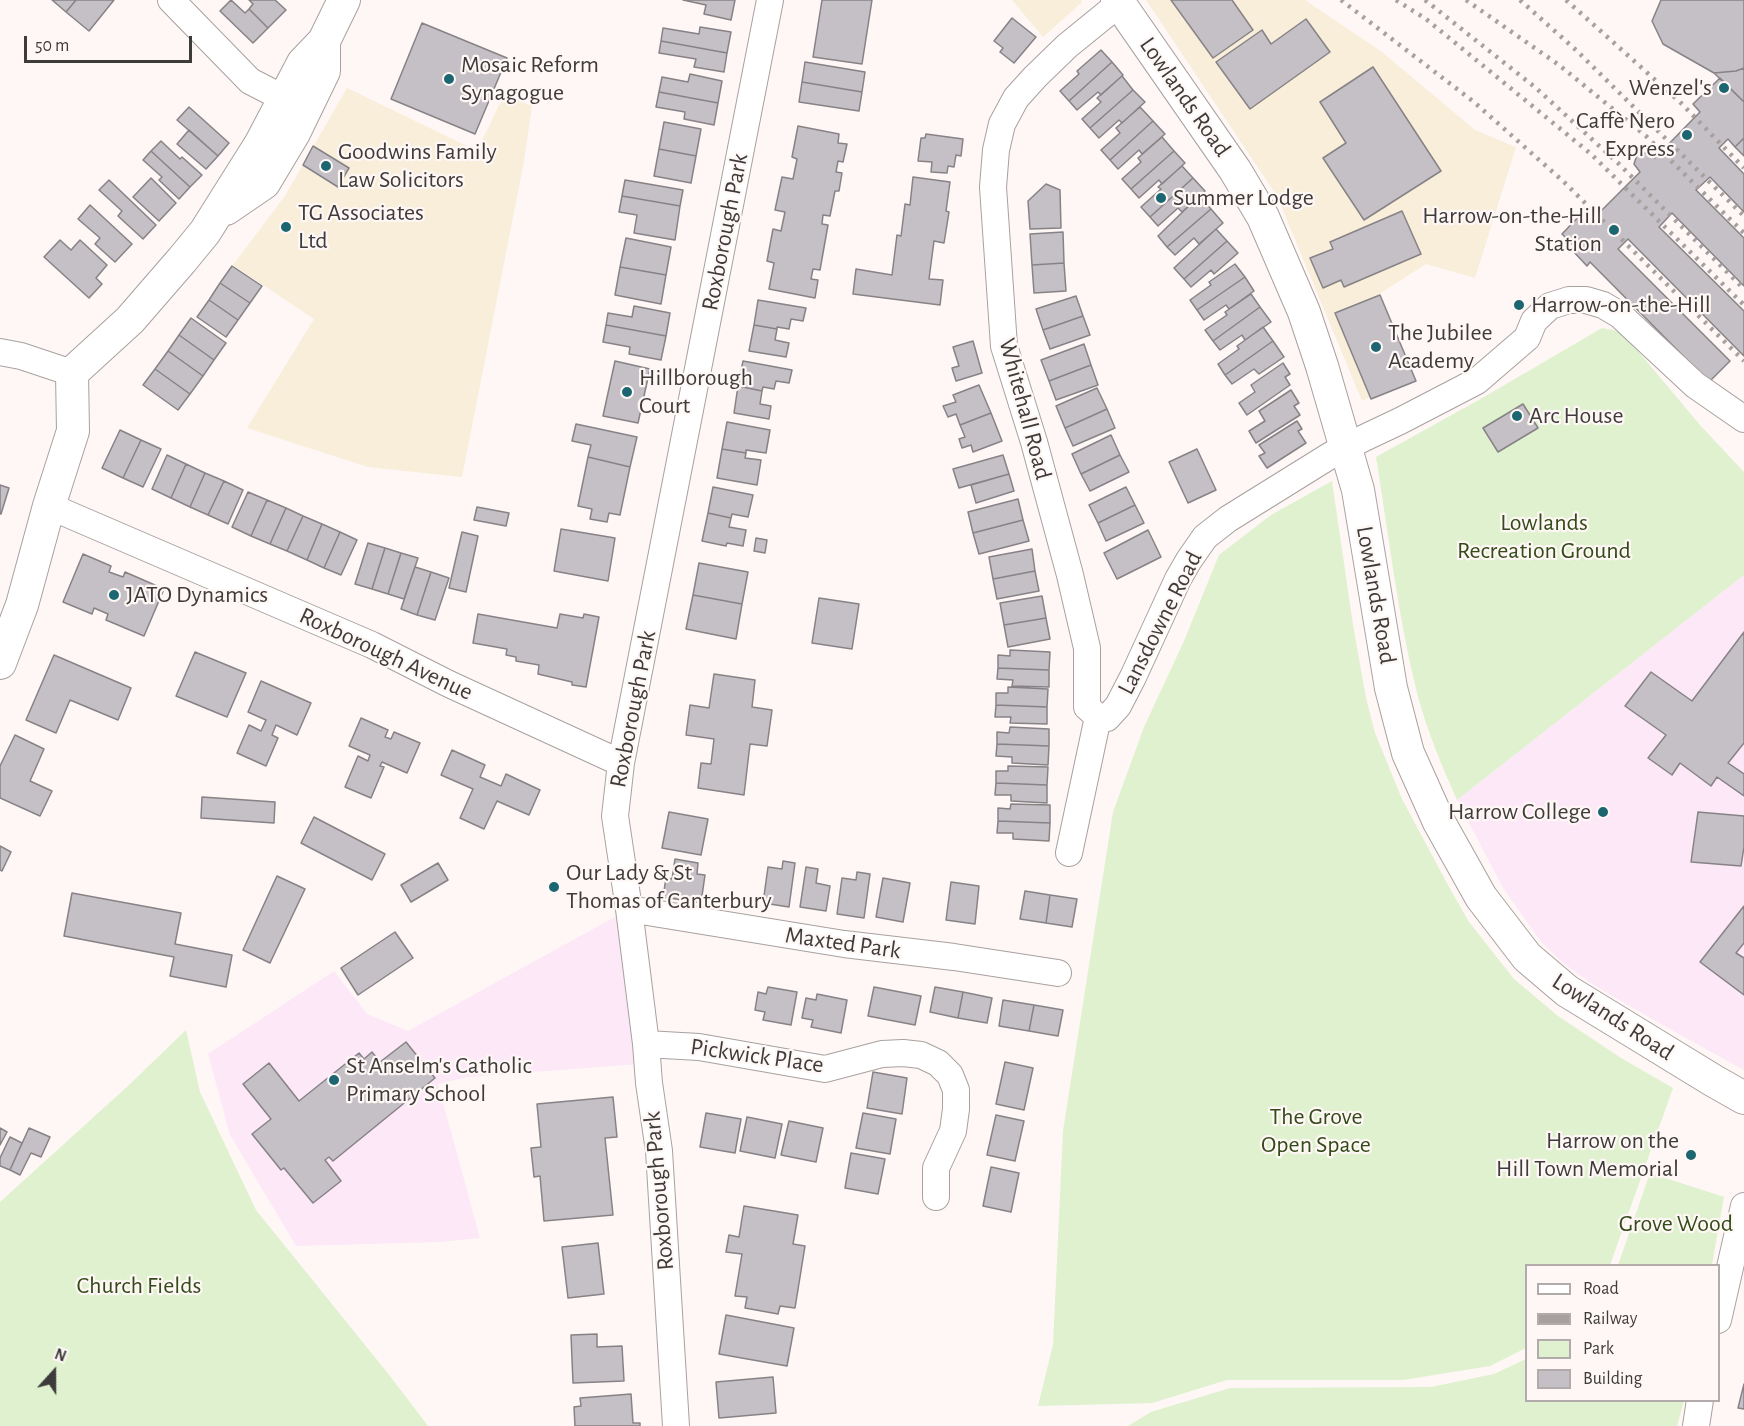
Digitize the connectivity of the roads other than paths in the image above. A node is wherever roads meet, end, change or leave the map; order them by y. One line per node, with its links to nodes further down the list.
1 (171, 0): 6 (street)
2 (344, 0): 5 (main road)
3 (770, 0): 15 (street, Roxborough Park)
4 (1119, 2): 11 (main road, Lowlands Road); 14 (street, Whitehall Road)
5 (324, 41): 6 (main road); 7 (main road)
6 (283, 98): 7 (main road)
7 (216, 216): 9 (main road)
8 (0, 352): 9 (street)
9 (72, 373): 12 (main road)
10 (1744, 419): 11 (street)
11 (1345, 448): 14 (street, Lansdowne Road); 20 (main road, Lowlands Road)
12 (49, 506): 13 (main road); 15 (street, Roxborough Avenue)
13 (0, 663)
14 (1098, 717): 16 (street)
15 (621, 763): 17 (street, Roxborough Park)
16 (1069, 853)
17 (629, 909): 18 (street, Maxted Park); 19 (street, Roxborough Park)
18 (1058, 973)
19 (646, 1044): 21 (street, Pickwick Place); 25 (street, Roxborough Park)
20 (1744, 1098)
21 (936, 1197)
22 (1744, 1206): 23 (street)
23 (1720, 1315)
24 (1700, 1402): 26 (street)
25 (676, 1426)
26 (1696, 1426)

